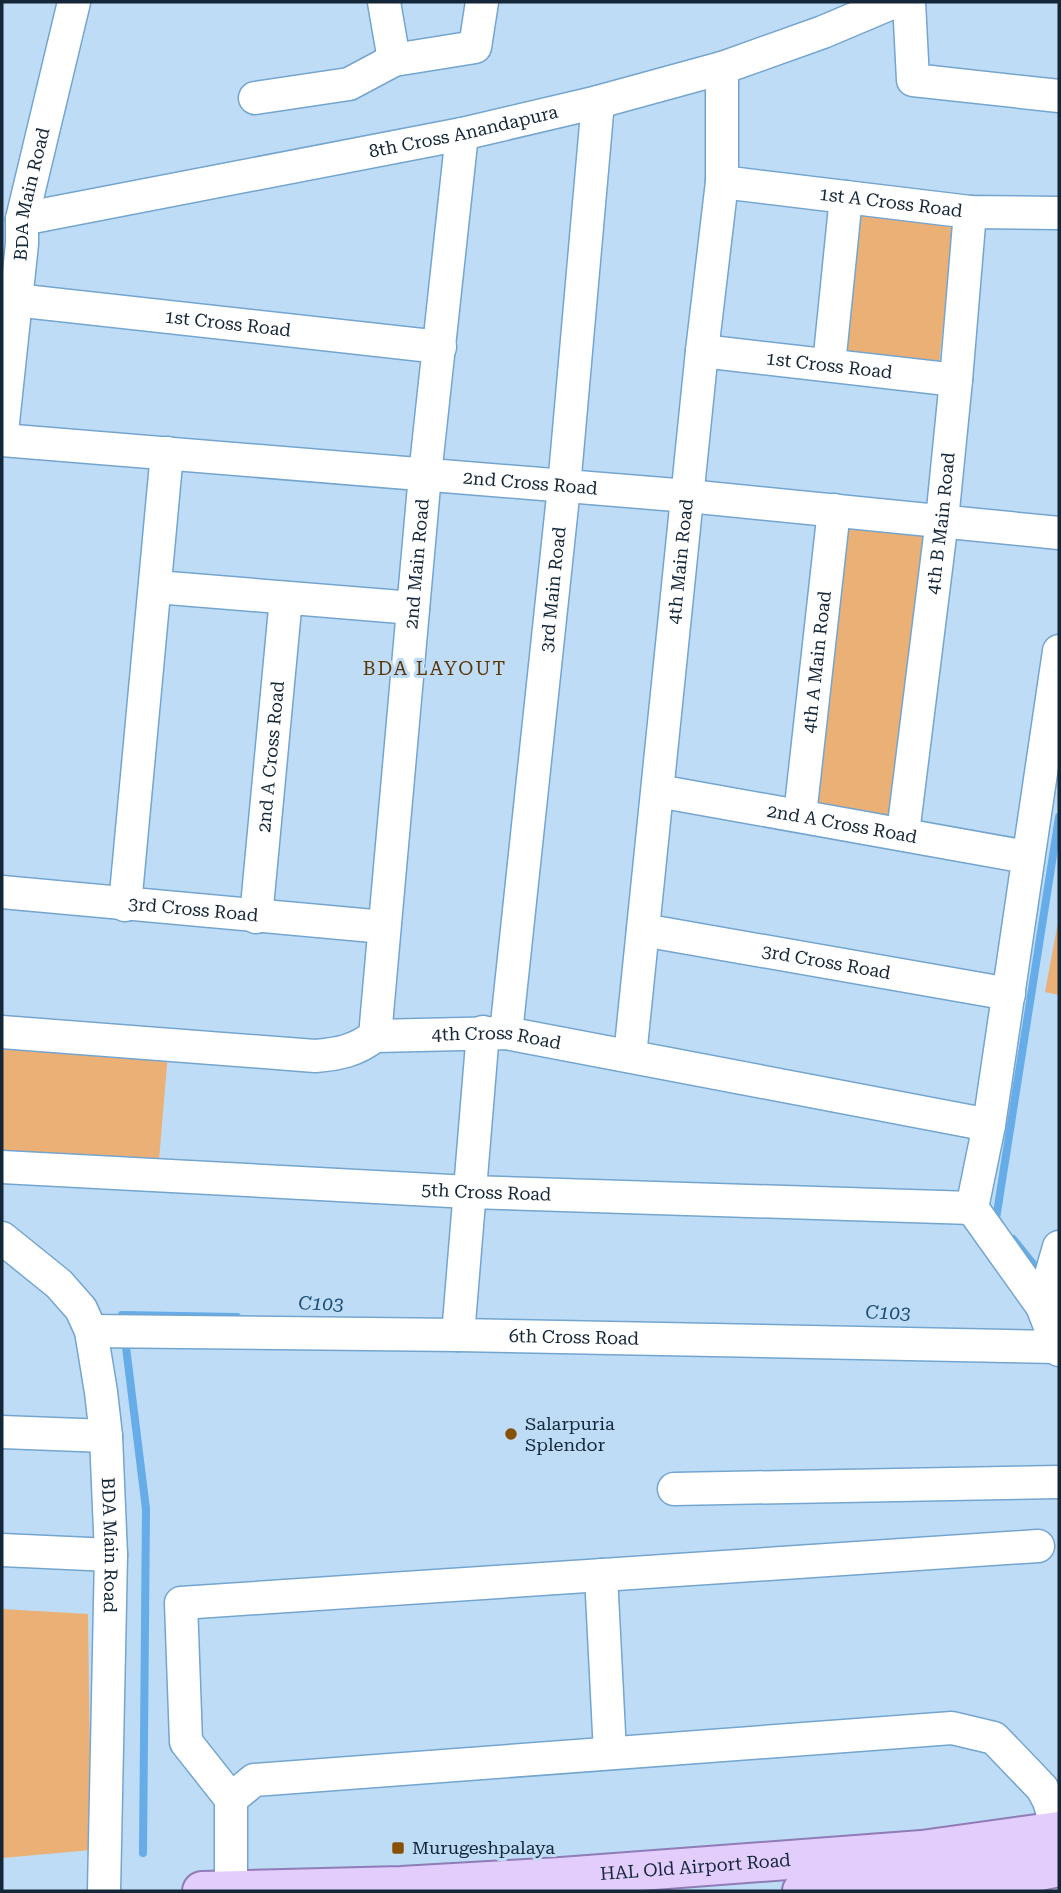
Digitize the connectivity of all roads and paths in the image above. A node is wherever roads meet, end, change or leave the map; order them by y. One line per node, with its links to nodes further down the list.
1 (77, 2): 16 (street, BDA Main Road)
2 (384, 2): 6 (street)
3 (482, 2): 6 (street)
4 (894, 2): 7 (street, 8th Cross Anandapura)
5 (909, 2): 8 (street)
6 (394, 60): 9 (street)
7 (722, 68): 10 (street, 8th Cross Anandapura); 12 (street, 4th Main Road)
8 (1059, 96)
9 (255, 99)
10 (598, 102): 11 (street, 8th Cross Anandapura); 26 (street, 3rd Main Road)
11 (462, 134): 16 (street, 8th Cross Anandapura); 18 (street, 2nd Main Road)
12 (723, 182): 13 (street, 1st A Cross Road); 19 (street, 4th Main Road)
13 (846, 197): 14 (street, 1st A Cross Road); 20 (street)
14 (970, 212): 15 (street, 1st A Cross Road); 21 (street, 4th B Main Road)
15 (1059, 213)
16 (15, 237): 17 (street, BDA Main Road)
17 (15, 300): 18 (street, 1st Cross Road); 22 (street, BDA Main Road)
18 (440, 347): 25 (street, 2nd Main Road)
19 (702, 351): 20 (street, 1st Cross Road); 27 (street, 4th Main Road)
20 (829, 365): 21 (street, 1st Cross Road)
21 (956, 380): 29 (street, 4th B Main Road)
22 (2, 432)
23 (2, 440): 24 (street, 2nd Cross Road)
24 (167, 453): 25 (street, 2nd Cross Road); 31 (street)
25 (425, 475): 26 (street, 2nd Cross Road); 33 (street, 2nd Main Road)
26 (564, 487): 27 (street, 2nd Cross Road); 47 (street, 3rd Main Road)
27 (688, 496): 28 (street, 2nd Cross Road); 36 (street, 4th Main Road)
28 (834, 510): 29 (street, 2nd Cross Road); 37 (street, 4th A Main Road)
29 (942, 520): 30 (street, 2nd Cross Road); 38 (street, 4th B Main Road)
30 (1059, 533)
31 (156, 587): 32 (street); 41 (street)
32 (286, 598): 33 (street); 42 (street, 2nd A Cross Road)
33 (413, 608): 43 (street, 2nd Main Road)
34 (1059, 651): 35 (street)
35 (1057, 684): 39 (street)
36 (658, 791): 37 (street, 2nd A Cross Road); 44 (street, 4th Main Road)
37 (800, 816): 38 (street, 2nd A Cross Road)
38 (903, 833): 39 (street, 2nd A Cross Road)
39 (1027, 857): 45 (street)
40 (2, 892): 41 (street, 3rd Cross Road)
41 (125, 905): 42 (street, 3rd Cross Road)
42 (256, 917): 43 (street, 3rd Cross Road)
43 (384, 927): 48 (street, 2nd Main Road)
44 (643, 930): 45 (street, 3rd Cross Road); 49 (street, 4th Main Road)
45 (1009, 994): 50 (street)
46 (2, 1032): 48 (street, 4th Cross Road)
47 (494, 1033): 48 (street, 4th Cross Road); 49 (street, 4th Cross Road); 52 (street, 3rd Main Road)
48 (375, 1036)
49 (630, 1056): 50 (street, 4th Cross Road)
50 (989, 1125): 53 (street)
51 (2, 1167): 52 (street, 5th Cross Road)
52 (469, 1192): 53 (street, 5th Cross Road); 58 (street, 3rd Main Road)
53 (972, 1209): 56 (street)
54 (2, 1238): 57 (street, BDA Main Road)
55 (1055, 1260): 56 (street)
56 (1042, 1306): 59 (street)
57 (91, 1331): 58 (street, 6th Cross Road); 61 (street, BDA Main Road)
58 (458, 1335): 59 (street, 6th Cross Road)
59 (1059, 1348)
60 (2, 1432): 61 (street)
61 (106, 1436): 66 (street, BDA Main Road)
62 (1059, 1482): 63 (street)
63 (674, 1489)
64 (1038, 1545): 67 (street)
65 (2, 1550): 66 (street)
66 (111, 1555): 72 (street, BDA Main Road)
67 (601, 1575): 68 (street); 69 (street)
68 (610, 1753): 69 (street); 70 (street)
69 (231, 1799): 73 (street)
70 (1051, 1858): 71 (main road, HAL Old Airport Road); 73 (main road, HAL Old Airport Road)
71 (926, 1886): 74 (main road, HAL Old Airport Road)
72 (104, 1891)
73 (216, 1891)
74 (802, 1891)

